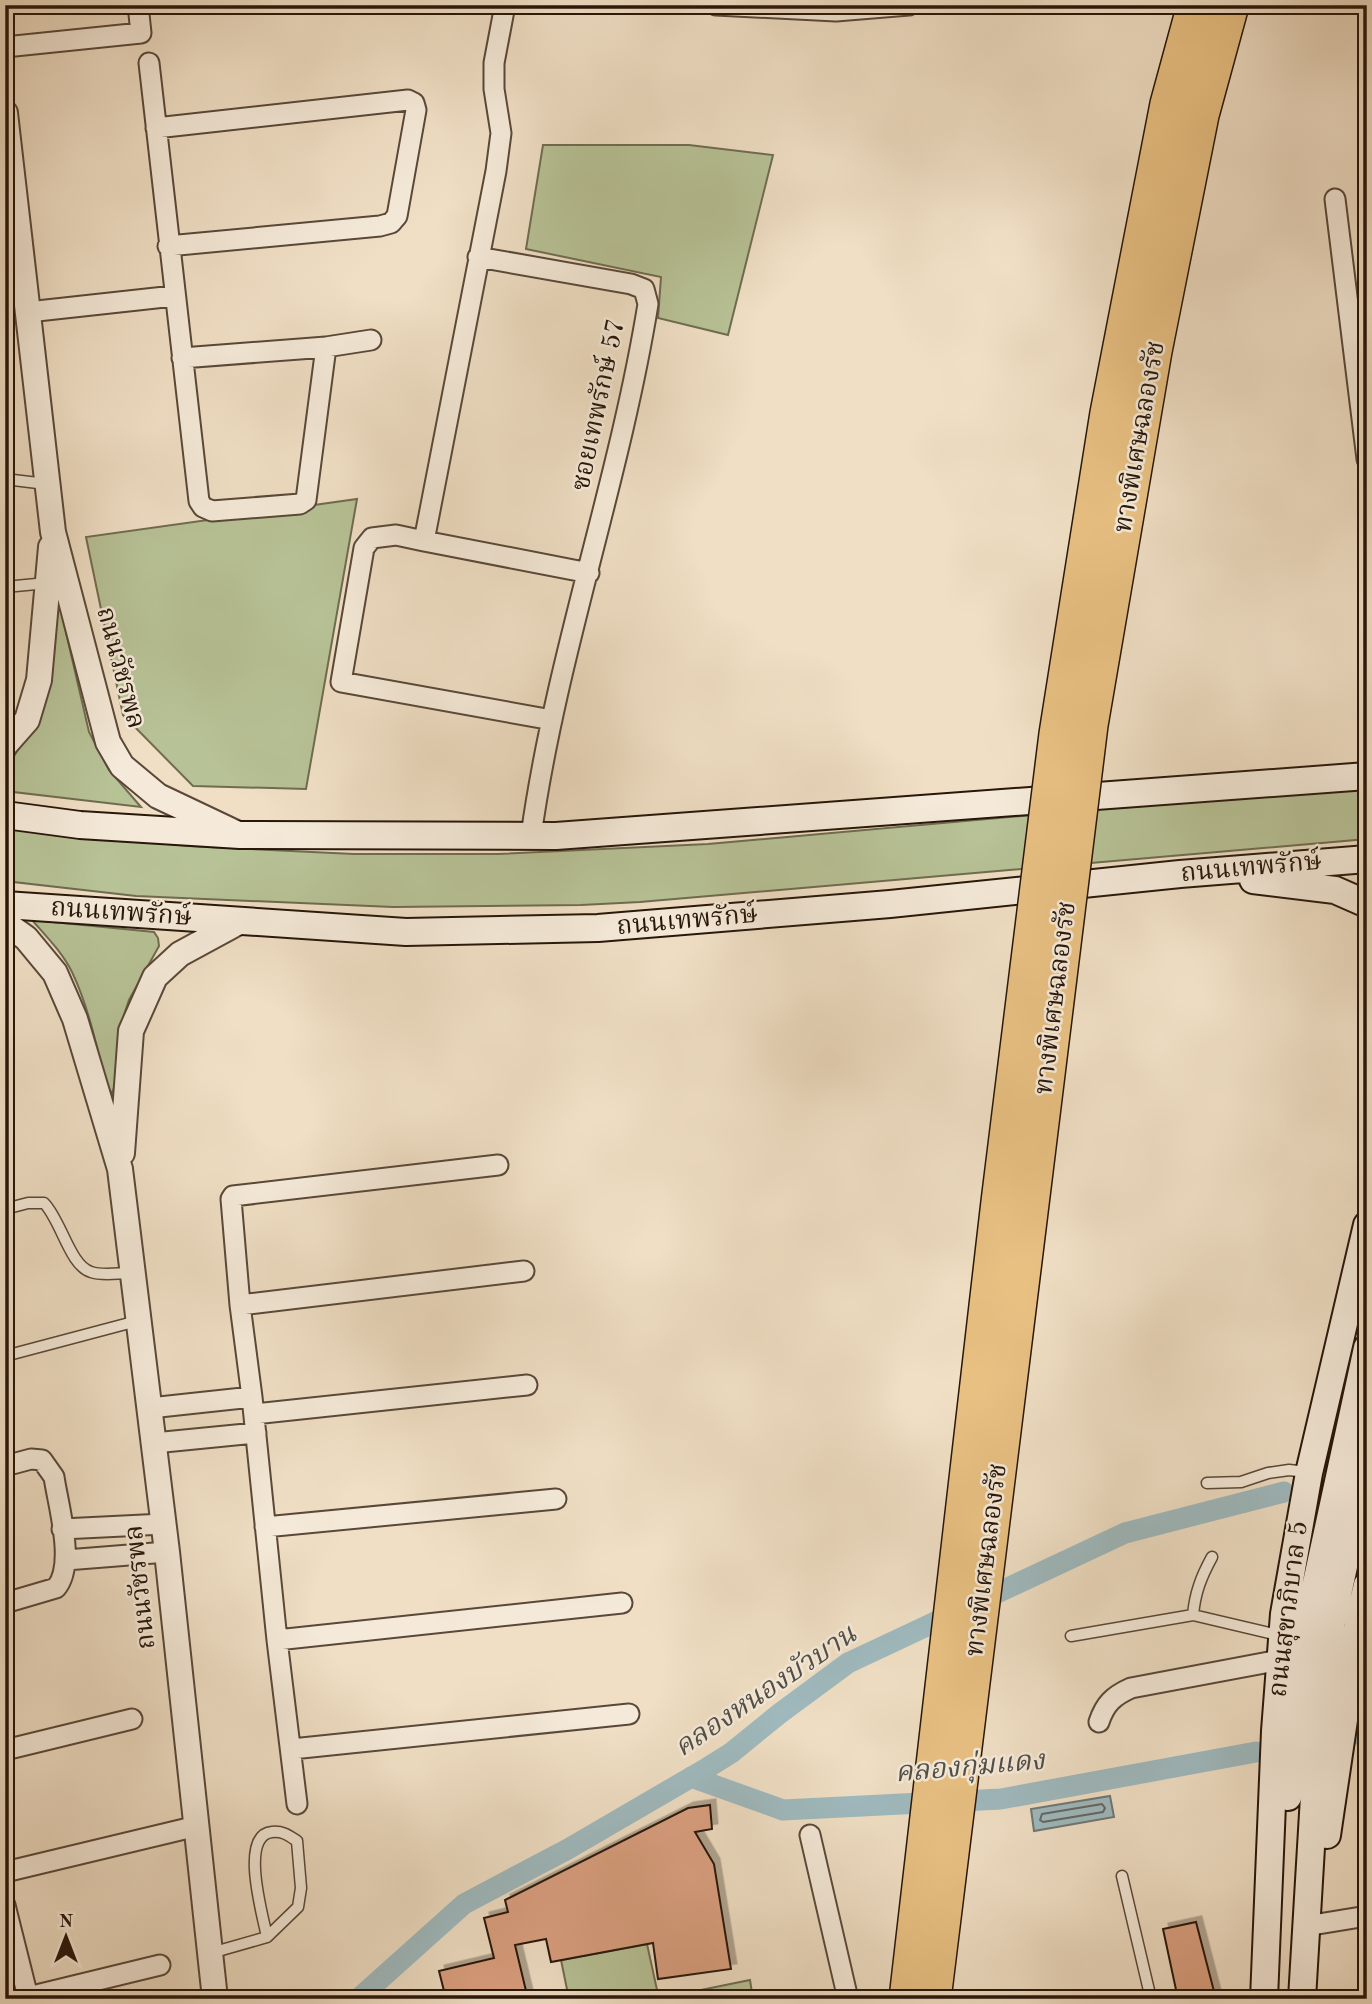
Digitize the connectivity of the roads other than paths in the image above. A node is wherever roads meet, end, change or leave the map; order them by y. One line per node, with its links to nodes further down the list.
1 (138, 5): 7 (street)
2 (505, 5): 14 (street)
3 (716, 5): 4 (street)
4 (909, 5)
5 (1195, 5): 96 (highway, ทางพิเศษฉลองรัช, bridge)
6 (1231, 5): 97 (highway, ทางพิเศษฉลองรัช, bridge)
7 (5, 47)
8 (149, 63): 10 (street)
9 (5, 113): 12 (street, ถนนวัชรพล)
10 (156, 128): 13 (street); 13 (street)
11 (1335, 199): 20 (street)
12 (11, 217): 16 (street, ถนนวัชรพล)
13 (169, 246): 15 (street)
14 (478, 257): 24 (street); 25 (street, ซอยเทพรักษ์ 57)
15 (174, 296): 16 (street); 19 (street)
16 (28, 312): 22 (street, ถนนวัชรพล)
17 (371, 340): 18 (street)
18 (326, 347): 19 (street); 19 (street)
19 (182, 358)
20 (1367, 459)
21 (5, 479): 22 (lane)
22 (49, 485): 23 (street, ถนนวัชรพล)
23 (53, 532): 26 (street, ถนนวัชรพล); 34 (street, ถนนวัชรพล)
24 (424, 541): 25 (street); 28 (street)
25 (589, 573): 28 (street, ซอยเทพรักษ์ 57)
26 (47, 583): 27 (lane); 29 (street, ถนนวัชรพล)
27 (5, 587)
28 (552, 720): 35 (street, ซอยเทพรักษ์ 57)
29 (5, 745)
30 (1367, 757): 32 (main road)
31 (1367, 776): 32 (main road)
32 (1179, 789): 35 (main road)
33 (5, 815): 34 (main road)
34 (240, 835): 35 (main road)
35 (531, 836)
36 (1367, 859): 37 (main road, ถนนเทพรักษ์)
37 (1180, 874): 38 (main road); 40 (main road, ถนนเทพรักษ์)
38 (1367, 904)
39 (5, 905): 40 (main road, ถนนเทพรักษ์)
40 (239, 922): 43 (street, ถนนวัชรพล)
41 (5, 923): 43 (street, ถนนวัชรพล)
42 (498, 1165): 48 (street)
43 (120, 1169): 47 (street, ถนนวัชรพล)
44 (5, 1209): 47 (lane)
45 (1367, 1225): 58 (main road, ถนนสุขาภิบาล 5)
46 (524, 1270): 48 (street)
47 (134, 1273): 49 (street, ถนนวัชรพล)
48 (240, 1305): 54 (street)
49 (140, 1320): 51 (lane); 53 (street, ถนนวัชรพล)
50 (1367, 1348): 79 (main road, ถนนสุขาภิบาล 5)
51 (5, 1356)
52 (527, 1385): 54 (street)
53 (150, 1408): 54 (street); 55 (street, ถนนวัชรพล)
54 (254, 1415): 55 (street); 62 (street)
55 (154, 1443): 61 (street, ถนนวัชรพล)
56 (1367, 1460): 79 (main road, ถนนสุขาภิบาล 5)
57 (5, 1466): 63 (street)
58 (1309, 1473): 59 (lane); 74 (main road, ถนนสุขาภิบาล 5)
59 (1208, 1483)
60 (556, 1499): 62 (street)
61 (164, 1524): 63 (street); 64 (street, ถนนวัชรพล)
62 (265, 1527): 73 (street)
63 (62, 1529): 66 (street)
64 (167, 1552): 66 (street); 83 (street, ถนนวัชรพล)
65 (1212, 1557): 70 (lane)
66 (65, 1560): 69 (street)
67 (1367, 1585): 71 (main road, ถนนสุขาภิบาล 5)
68 (622, 1603): 73 (street)
69 (5, 1604)
70 (1194, 1615): 72 (lane); 74 (lane)
71 (1363, 1618): 75 (main road, ถนนสุขาภิบาล 5)
72 (1072, 1636)
73 (277, 1640): 80 (street)
74 (1281, 1648): 78 (street); 99 (main road, ถนนสุขาภิบาล 5)
75 (1360, 1664): 89 (main road, ถนนสุขาภิบาล 5)
76 (629, 1714): 80 (street)
77 (132, 1719): 81 (street)
78 (1099, 1722)
79 (1306, 1743): 89 (main road, ถนนสุขาภิบาล 5); 99 (main road, ถนนสุขาภิบาล 5)
80 (292, 1749): 82 (street)
81 (5, 1750)
82 (297, 1804)
83 (197, 1826): 85 (street); 91 (street, ถนนวัชรพล)
84 (810, 1835): 95 (street)
85 (5, 1872)
86 (1122, 1876): 98 (lane)
87 (5, 1905): 93 (street)
88 (1367, 1916): 89 (street)
89 (1310, 1926): 100 (main road, ถนนสุขาภิบาล 5)
90 (267, 1937): 90 (lane); 91 (lane)
91 (210, 1953): 94 (street, ถนนวัชรพล)
92 (160, 1965): 93 (street)
93 (24, 1998)
94 (215, 1999)
95 (848, 1999)
96 (907, 1999)
97 (933, 1999)
98 (1152, 1999)
99 (1264, 1999)
100 (1302, 1999)

